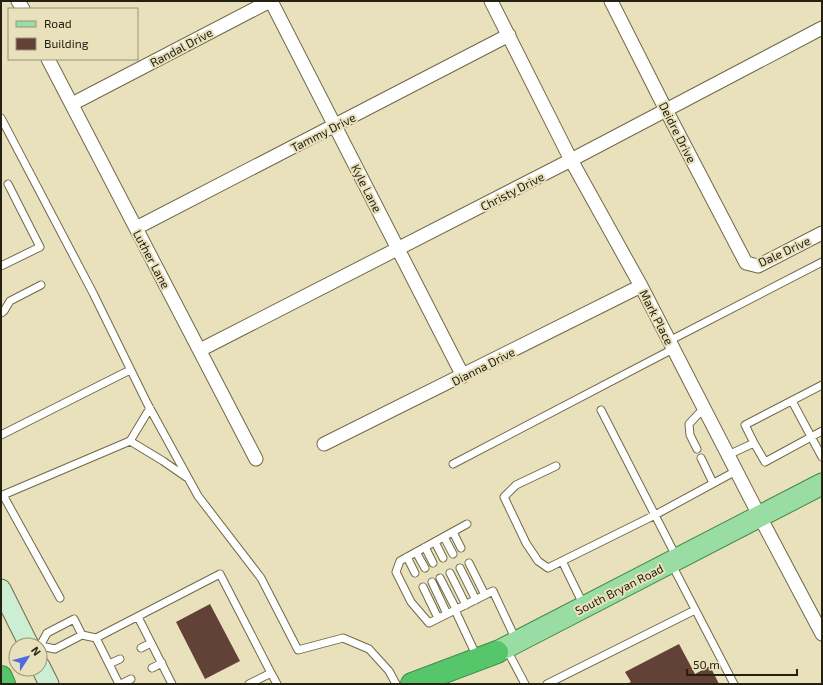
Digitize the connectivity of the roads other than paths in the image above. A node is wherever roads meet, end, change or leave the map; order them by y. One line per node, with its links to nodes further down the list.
1 (270, 1): 7 (street, Randal Drive); 10 (street, Kyle Lane)
2 (491, 1): 5 (street, Mark Place)
3 (612, 1): 8 (street, Deidre Drive)
4 (822, 28): 8 (street, Christy Drive)
5 (509, 35): 10 (street, Tammy Drive); 11 (street, Mark Place)
6 (49, 60): 7 (street, Luther Lane)
7 (72, 104): 13 (street, Luther Lane)
8 (666, 110): 11 (street, Christy Drive); 16 (street, Deidre Drive)
9 (1, 118): 24 (lane)
10 (335, 126): 13 (street, Tammy Drive); 15 (street, Kyle Lane)
11 (571, 160): 15 (street, Christy Drive); 20 (street, Mark Place)
12 (8, 184): 18 (lane)
13 (136, 228): 23 (street, Luther Lane)
14 (822, 233): 16 (street, Dale Drive)
15 (398, 249): 23 (street, Christy Drive); 25 (street, Kyle Lane)
16 (746, 262)
17 (822, 262): 22 (lane)
18 (1, 266)
19 (41, 285): 21 (lane)
20 (641, 286): 22 (street, Mark Place); 25 (street, Dianna Drive)
21 (1, 313)
22 (671, 345): 29 (street, Mark Place); 42 (lane)
23 (200, 350): 41 (street, Luther Lane)
24 (130, 370): 28 (lane); 32 (lane)
25 (463, 376): 36 (street, Dianna Drive)
26 (822, 385): 27 (lane)
27 (792, 401): 33 (lane); 35 (lane)
28 (150, 408): 34 (lane); 45 (lane)
29 (704, 408): 37 (lane); 38 (street, Mark Place)
30 (601, 410): 49 (lane)
31 (822, 432): 33 (lane)
32 (1, 435)
33 (811, 437): 35 (lane); 39 (lane)
34 (130, 441): 45 (lane); 48 (lane)
35 (754, 442): 38 (lane)
36 (324, 444)
37 (697, 449)
38 (728, 455): 44 (street, Mark Place)
39 (822, 457)
40 (701, 458): 46 (lane)
41 (256, 459)
42 (453, 464)
43 (556, 466): 61 (lane)
44 (736, 471): 46 (lane); 50 (street, Mark Place)
45 (189, 479): 104 (lane)
46 (713, 483): 49 (lane)
47 (822, 484): 50 (main road, South Bryan Road)
48 (2, 494): 74 (lane)
49 (655, 515): 61 (lane); 62 (lane)
50 (760, 517): 62 (main road, South Bryan Road); 84 (street, Mark Place)
51 (467, 524): 52 (lane)
52 (453, 532): 53 (lane); 56 (lane)
53 (444, 537): 54 (lane); 58 (lane)
54 (434, 542): 55 (lane); 60 (lane)
55 (425, 547): 57 (lane); 63 (lane)
56 (461, 548)
57 (416, 552): 59 (lane); 65 (lane)
58 (453, 554)
59 (407, 556): 67 (lane); 82 (lane)
60 (443, 558)
61 (562, 561): 77 (lane)
62 (674, 561): 77 (main road, South Bryan Road); 79 (lane)
63 (433, 563)
64 (469, 563): 73 (lane)
65 (424, 568)
66 (460, 568): 75 (lane)
67 (415, 572)
68 (450, 573): 76 (lane)
69 (440, 578): 78 (lane)
70 (432, 582): 80 (lane)
71 (422, 587): 82 (lane)
72 (1, 589): 85 (main road)
73 (485, 595): 75 (lane); 91 (lane)
74 (60, 598)
75 (476, 600): 76 (lane)
76 (466, 604): 78 (lane)
77 (585, 607): 91 (main road, South Bryan Road)
78 (455, 610): 80 (lane); 91 (lane)
79 (695, 610): 108 (lane); 109 (lane)
80 (447, 614): 82 (lane)
81 (138, 617): 87 (lane); 88 (lane); 96 (lane)
82 (438, 618)
83 (82, 634): 86 (lane); 87 (lane); 89 (lane)
84 (822, 634)
85 (32, 637)
86 (44, 637)
87 (96, 638): 94 (lane)
88 (151, 643): 90 (lane); 93 (lane)
89 (48, 647)
90 (142, 648)
91 (500, 650): 105 (highway, South Bryan Road); 106 (highway); 107 (lane)
92 (120, 659): 94 (lane)
93 (162, 663): 95 (lane); 101 (lane)
94 (109, 664): 100 (lane)
95 (152, 668)
96 (271, 673): 102 (lane); 103 (lane)
97 (1, 677): 99 (highway)
98 (131, 679): 100 (lane)
99 (4, 684)
100 (120, 684)
101 (172, 684)
102 (249, 684)
103 (277, 684)
104 (396, 684)
105 (412, 684)
106 (453, 684)
107 (525, 684)
108 (547, 684)
109 (734, 684)

